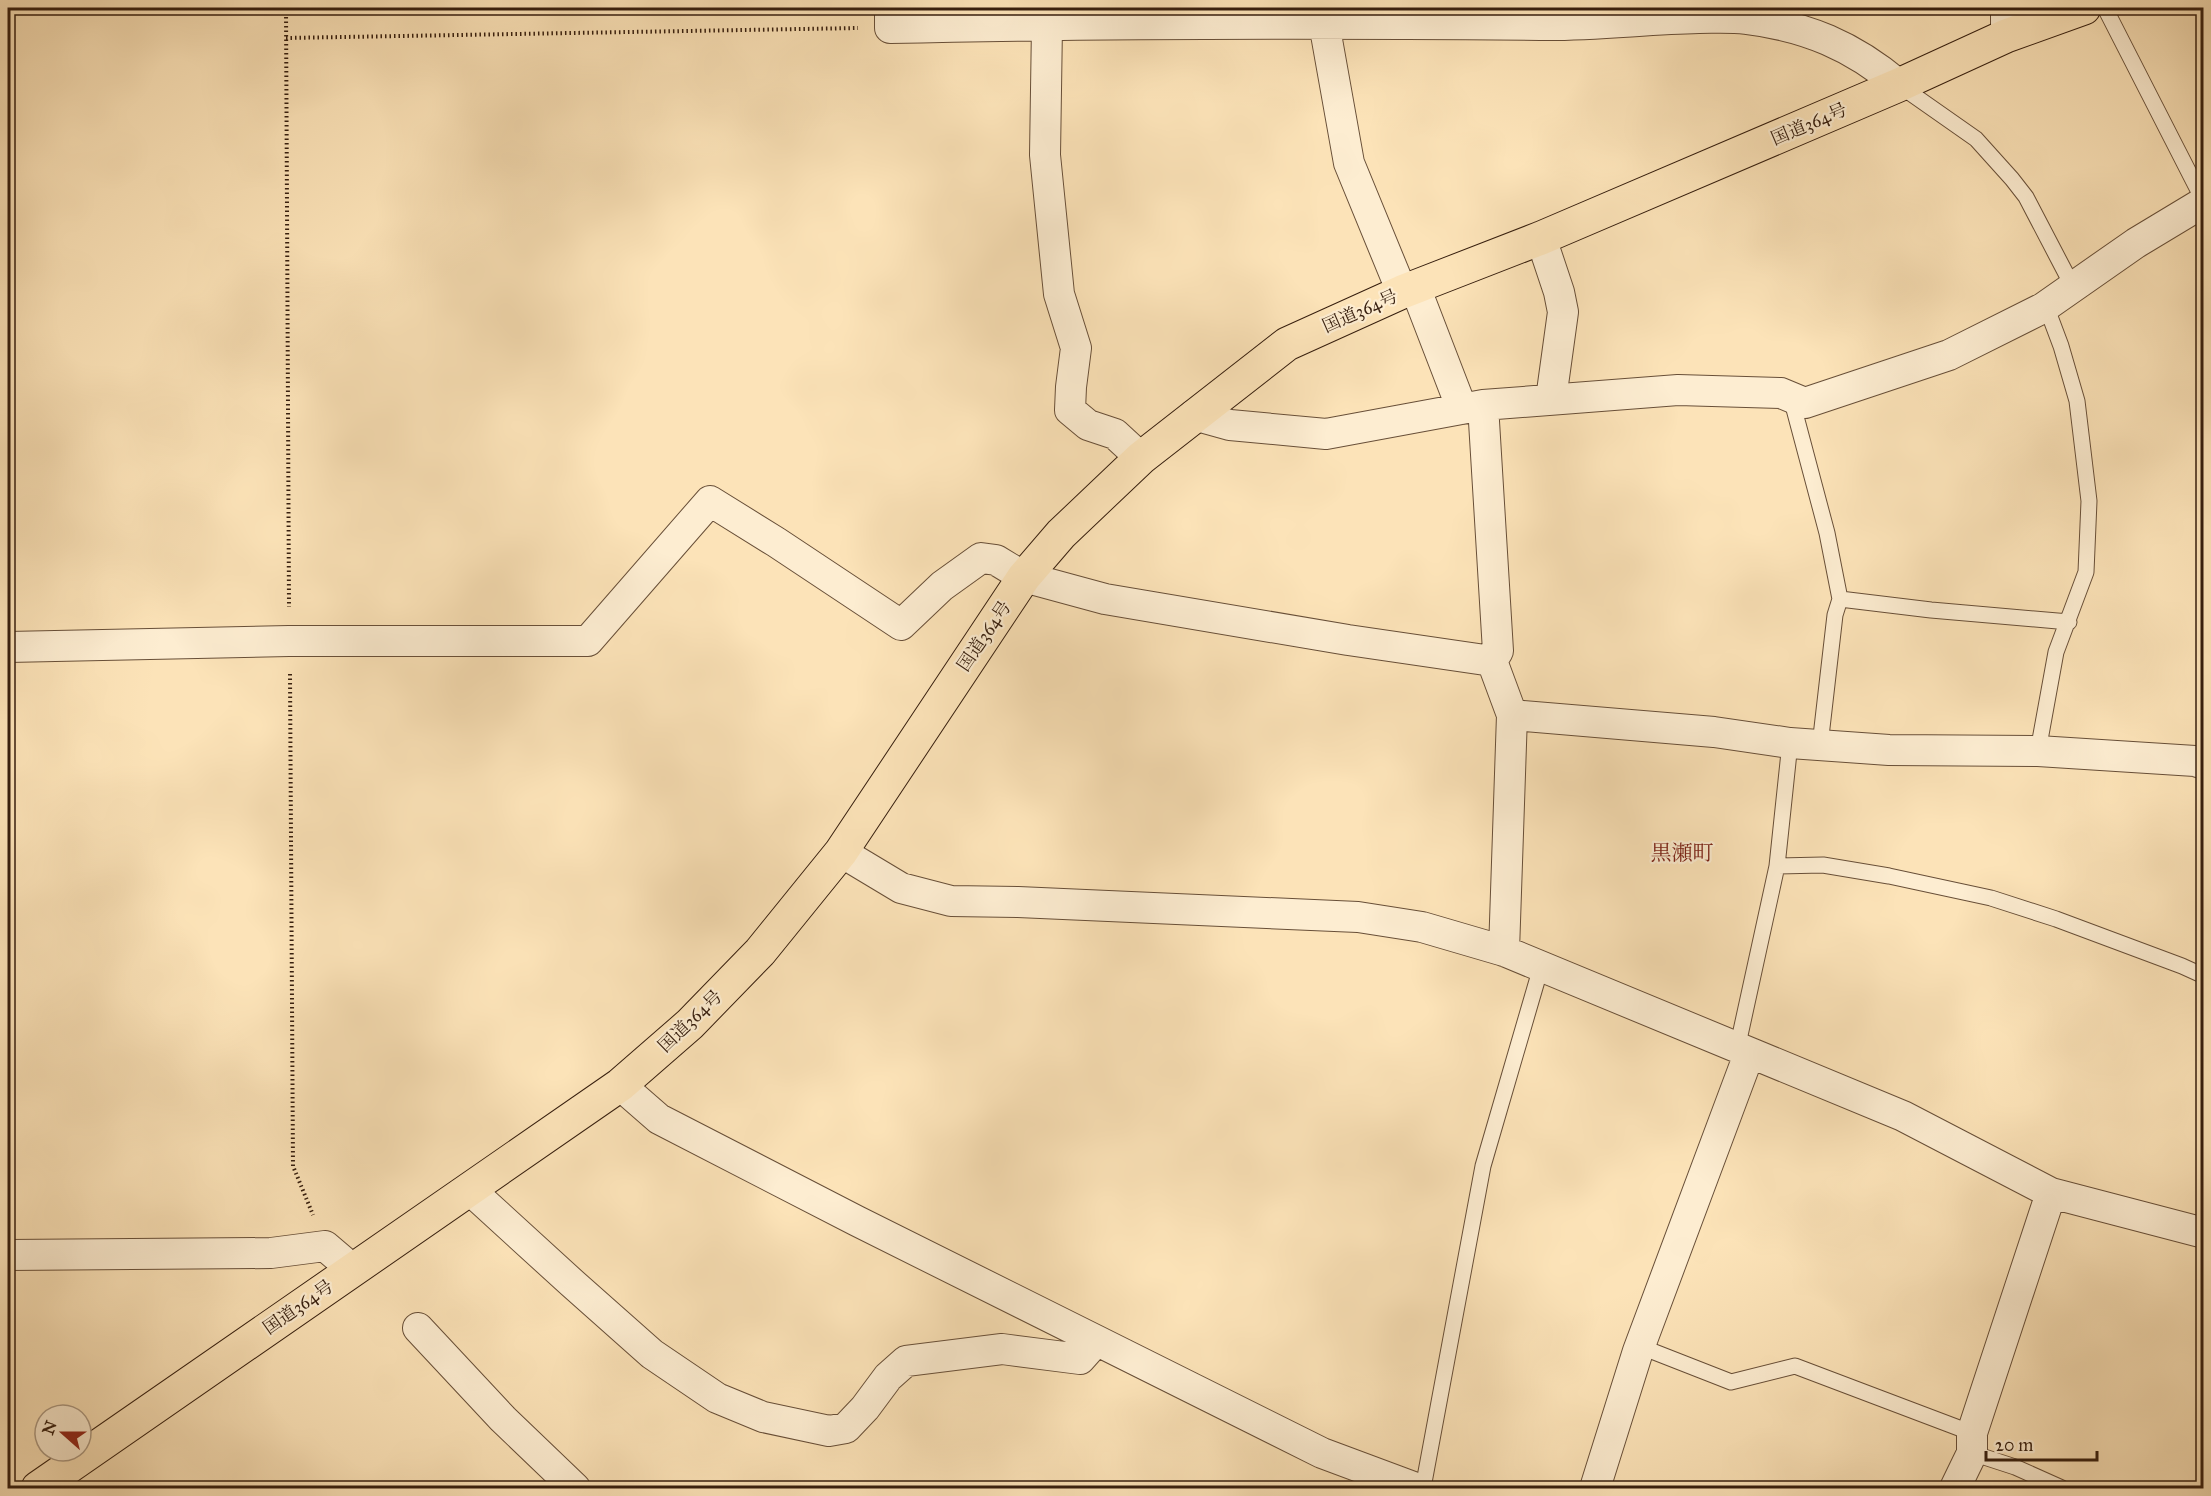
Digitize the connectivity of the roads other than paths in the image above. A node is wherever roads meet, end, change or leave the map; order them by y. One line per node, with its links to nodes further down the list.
1 (2085, 8): 5 (highway, 国道364号)
2 (2104, 8): 8 (lane)
3 (1324, 15): 6 (street); 7 (street); 12 (street)
4 (890, 18): 6 (street)
5 (2006, 22): 7 (highway, 国道364号)
6 (1047, 25): 18 (street)
7 (1899, 85): 10 (highway, 国道364号); 11 (lane)
8 (2204, 195)
9 (2204, 202): 11 (street)
10 (1541, 238): 12 (highway, 国道364号); 14 (street)
11 (2073, 287): 13 (street)
12 (1408, 290): 16 (street); 17 (highway, 国道364号)
13 (2046, 306): 15 (street); 21 (lane)
14 (1551, 399): 15 (street); 16 (street)
15 (1795, 399): 20 (lane)
16 (1472, 407): 17 (street); 23 (street)
17 (1194, 415): 18 (highway, 国道364号)
18 (1141, 458): 19 (highway, 国道364号)
19 (1024, 577): 22 (street); 23 (street); 29 (highway, 国道364号)
20 (1840, 599): 21 (lane); 26 (lane)
21 (2068, 622): 27 (lane)
22 (8, 647)
23 (1492, 661): 24 (street)
24 (1512, 715): 25 (street); 31 (street)
25 (1790, 743): 26 (street); 30 (lane)
26 (1820, 745): 27 (street)
27 (2038, 751): 28 (street)
28 (2204, 764)
29 (841, 852): 31 (street); 35 (highway, 国道364号)
30 (1777, 866): 33 (lane); 34 (lane)
31 (1503, 951): 32 (street)
32 (1541, 967): 34 (street); 48 (lane)
33 (2204, 976)
34 (1743, 1051): 37 (street); 43 (street)
35 (620, 1085): 36 (highway, 国道364号); 42 (street)
36 (469, 1189): 40 (highway, 国道364号); 42 (street)
37 (2051, 1193): 38 (street); 44 (street)
38 (2204, 1233)
39 (8, 1255): 40 (street)
40 (352, 1269): 45 (highway, 国道364号)
41 (418, 1329): 46 (street)
42 (1096, 1341): 47 (street)
43 (1640, 1346): 44 (lane); 49 (street)
44 (1972, 1443): 50 (street); 51 (lane)
45 (38, 1488)
46 (575, 1488)
47 (1416, 1488)
48 (1423, 1488)
49 (1595, 1488)
50 (1956, 1488)
51 (2062, 1488)

